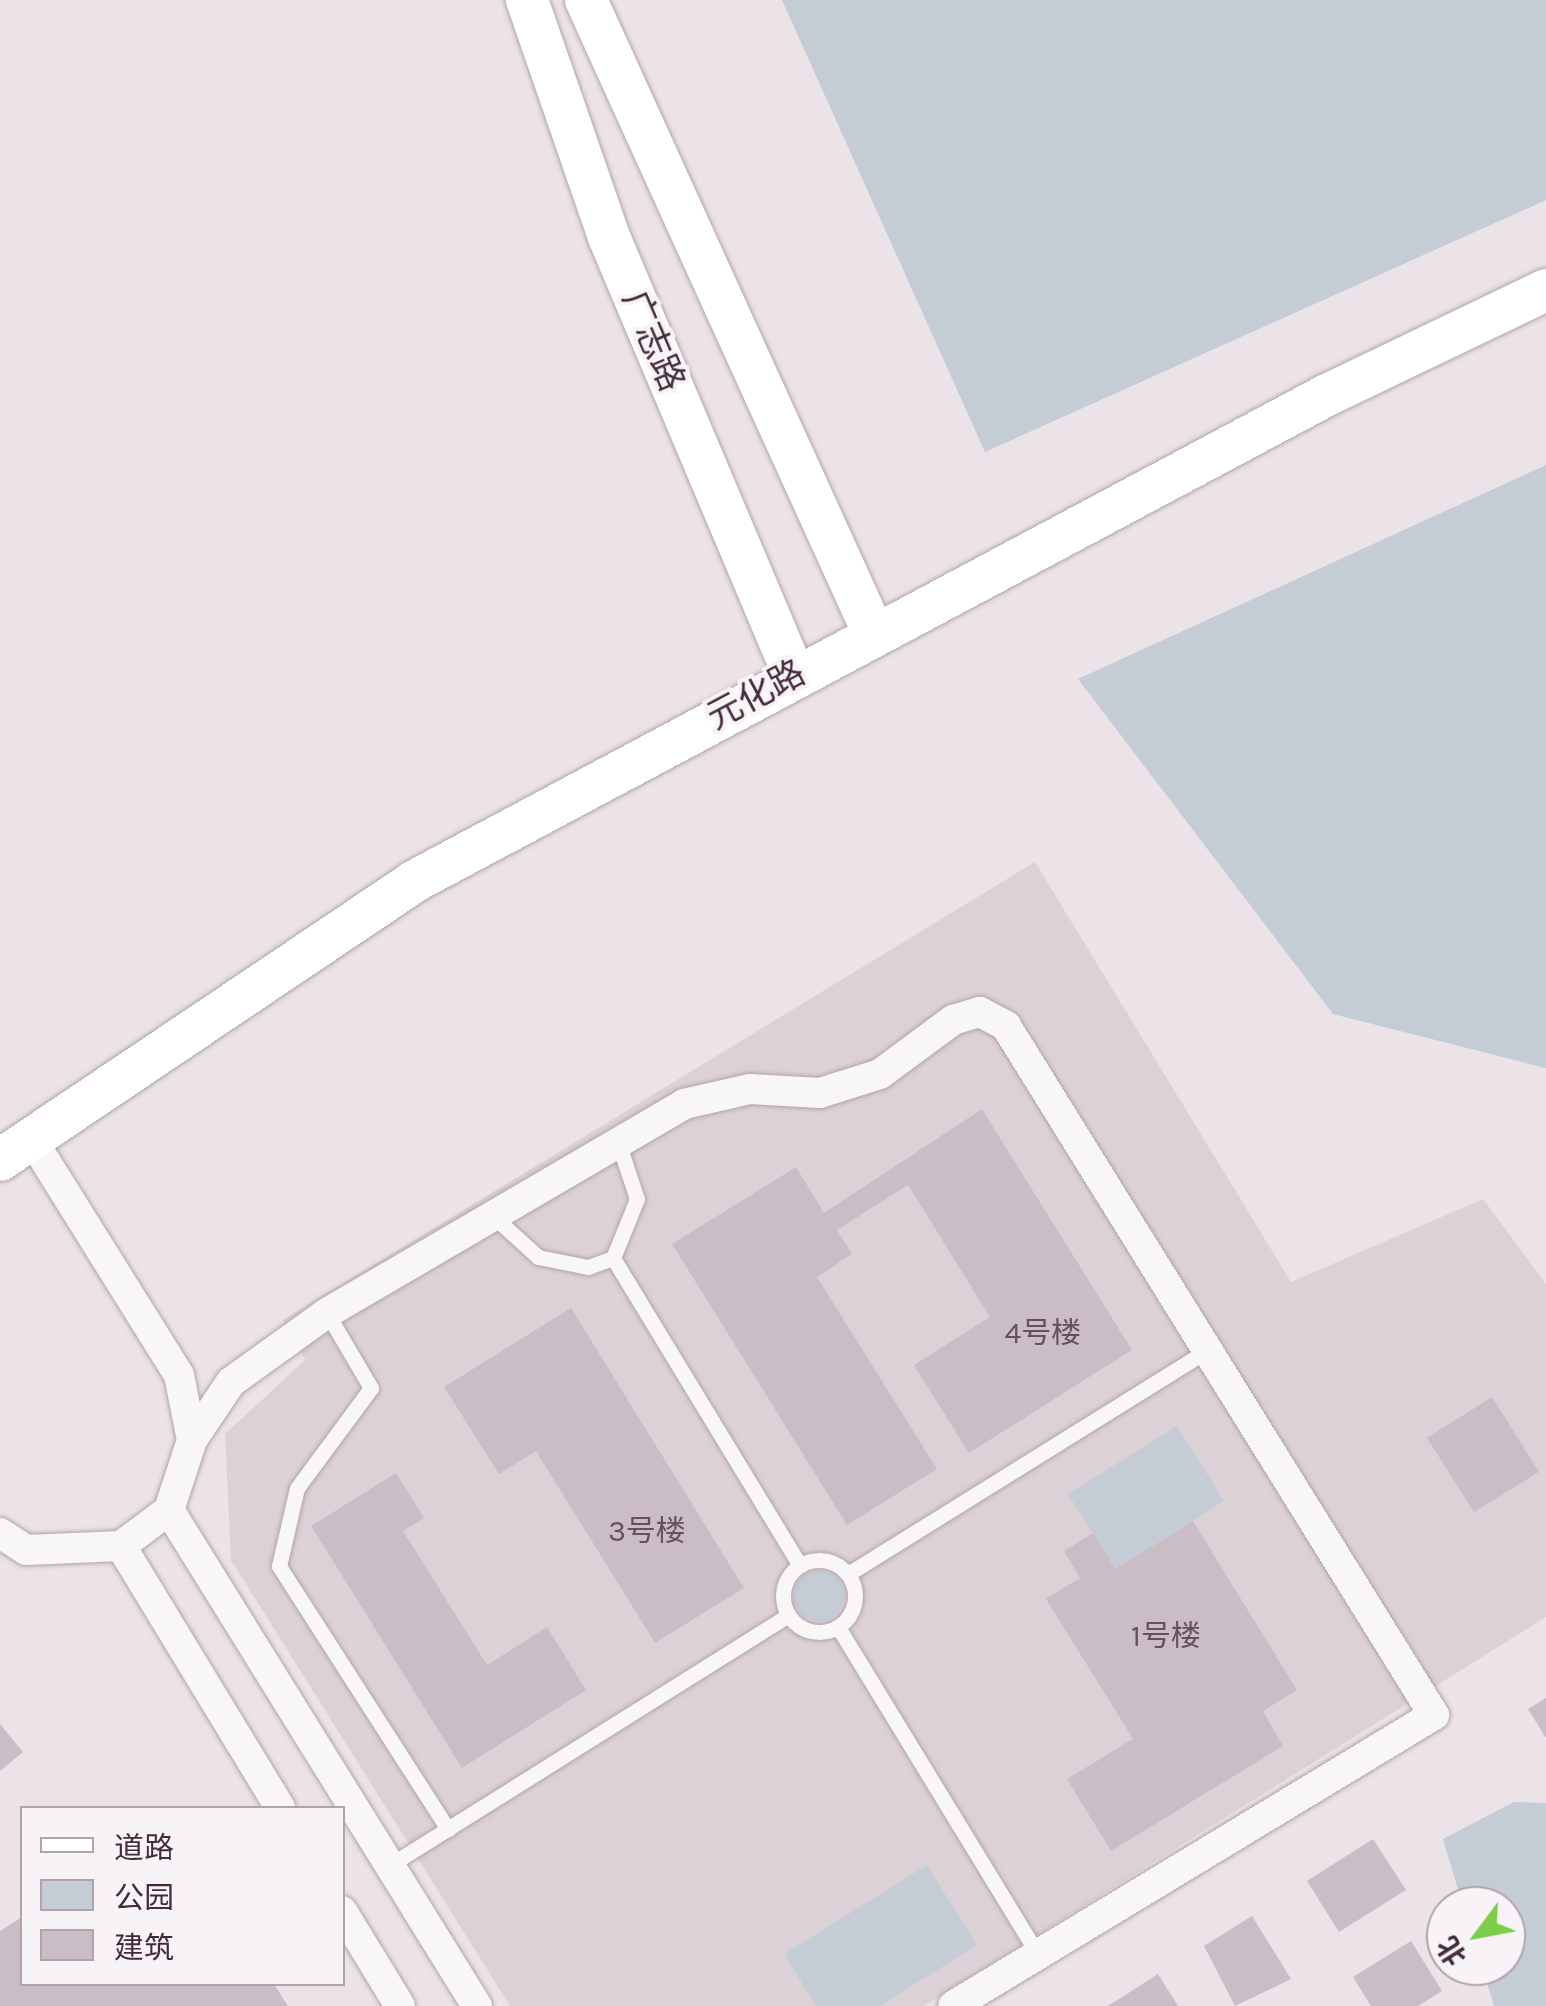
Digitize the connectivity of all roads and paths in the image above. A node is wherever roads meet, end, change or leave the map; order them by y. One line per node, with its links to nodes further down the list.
1 (527, 0): 5 (street, 广志路)
2 (586, 0): 4 (street)
3 (1546, 290): 4 (street, 元化路)
4 (874, 634): 5 (street, 元化路)
5 (794, 676): 7 (street, 元化路)
6 (618, 1142): 8 (street); 9 (lane); 11 (street)
7 (16, 1149): 12 (street)
8 (493, 1216): 9 (lane); 10 (street)
9 (612, 1258): 16 (lane)
10 (327, 1313): 12 (street); 21 (lane)
11 (1210, 1349): 17 (lane); 24 (street)
12 (192, 1440): 13 (street)
13 (169, 1510): 15 (street); 22 (street)
14 (0, 1533): 15 (street)
15 (121, 1546): 20 (street)
16 (800, 1565): 17 (lane); 18 (lane)
17 (848, 1574): 19 (lane)
18 (788, 1615): 19 (lane); 21 (lane)
19 (838, 1626): 24 (lane)
20 (279, 1806)
21 (448, 1829): 22 (lane)
22 (390, 1865): 26 (street)
23 (345, 1916): 25 (street)
24 (1037, 1952): 27 (street)
25 (400, 2006)
26 (477, 2006)
27 (953, 2006)

